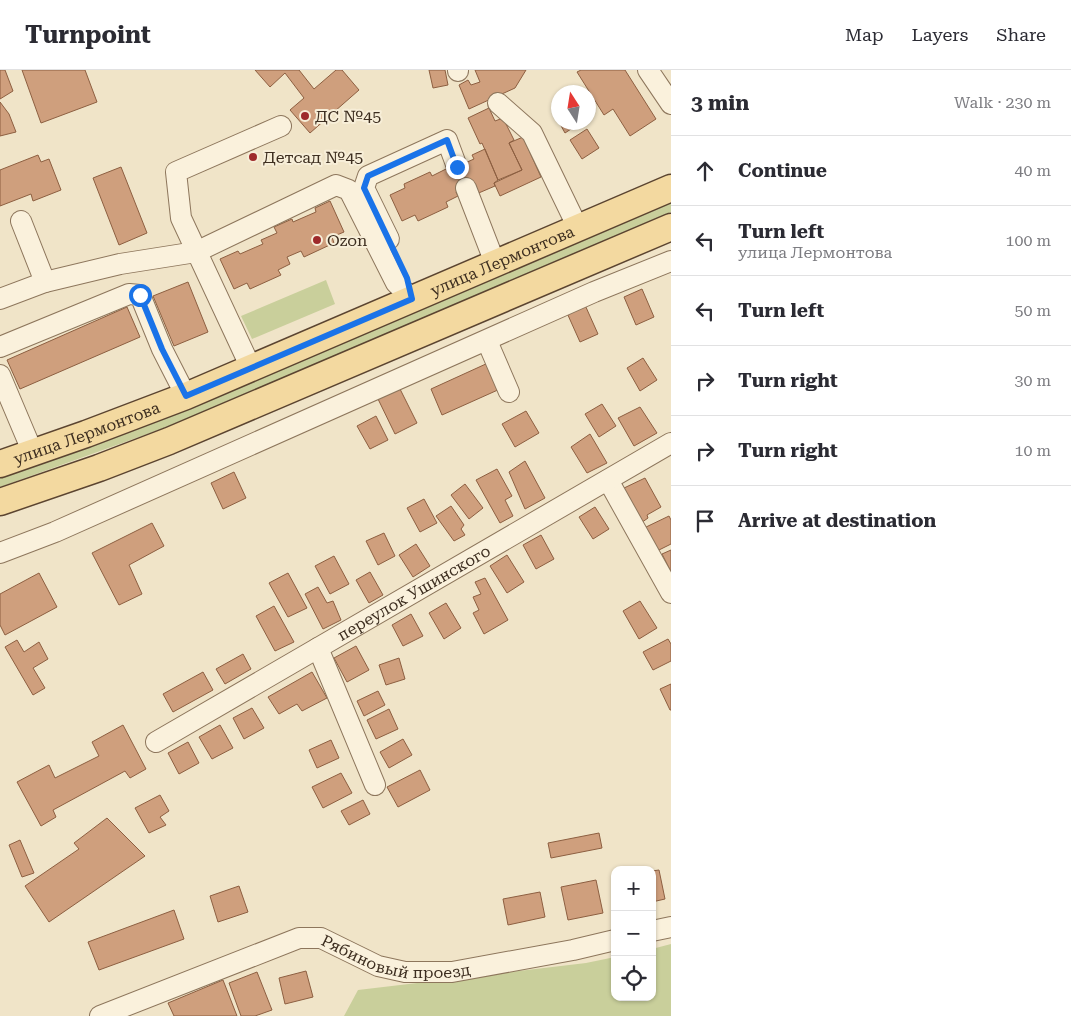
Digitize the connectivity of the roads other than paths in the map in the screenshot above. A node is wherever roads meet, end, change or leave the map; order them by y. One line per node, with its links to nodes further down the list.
1 (648, 70): 5 (street)
2 (662, 70): 3 (street)
3 (671, 83)
4 (498, 103): 12 (street)
5 (671, 104)
6 (281, 126): 13 (street)
7 (457, 167): 18 (street)
8 (466, 188): 15 (street)
9 (671, 188): 12 (main road, улица Лермонтова)
10 (21, 222): 16 (street)
11 (671, 227): 29 (main road)
12 (578, 228): 15 (main road, улица Лермонтова)
13 (196, 252): 16 (street); 18 (street); 21 (street)
14 (671, 261): 19 (street)
15 (495, 263): 18 (main road, улица Лермонтова)
16 (45, 282): 17 (street)
17 (0, 299)
18 (412, 299): 21 (main road, улица Лермонтова)
19 (487, 341): 23 (street); 30 (street)
20 (0, 347): 24 (street)
21 (251, 368): 24 (main road, улица Лермонтова)
22 (0, 375): 26 (street)
23 (509, 392)
24 (186, 396): 26 (main road, улица Лермонтова)
25 (671, 443): 28 (street, переулок Ушинского)
26 (33, 453): 27 (main road, улица Лермонтова)
27 (0, 464)
28 (608, 480): 31 (street); 32 (street, переулок Ушинского)
29 (0, 502)
30 (0, 553)
31 (671, 593)
32 (318, 648): 33 (street, переулок Ушинского); 34 (street)
33 (156, 742)
34 (375, 785)
35 (671, 927): 36 (street)
36 (656, 930)
37 (611, 941): 38 (street, Рябиновый проезд)
38 (100, 1016)

